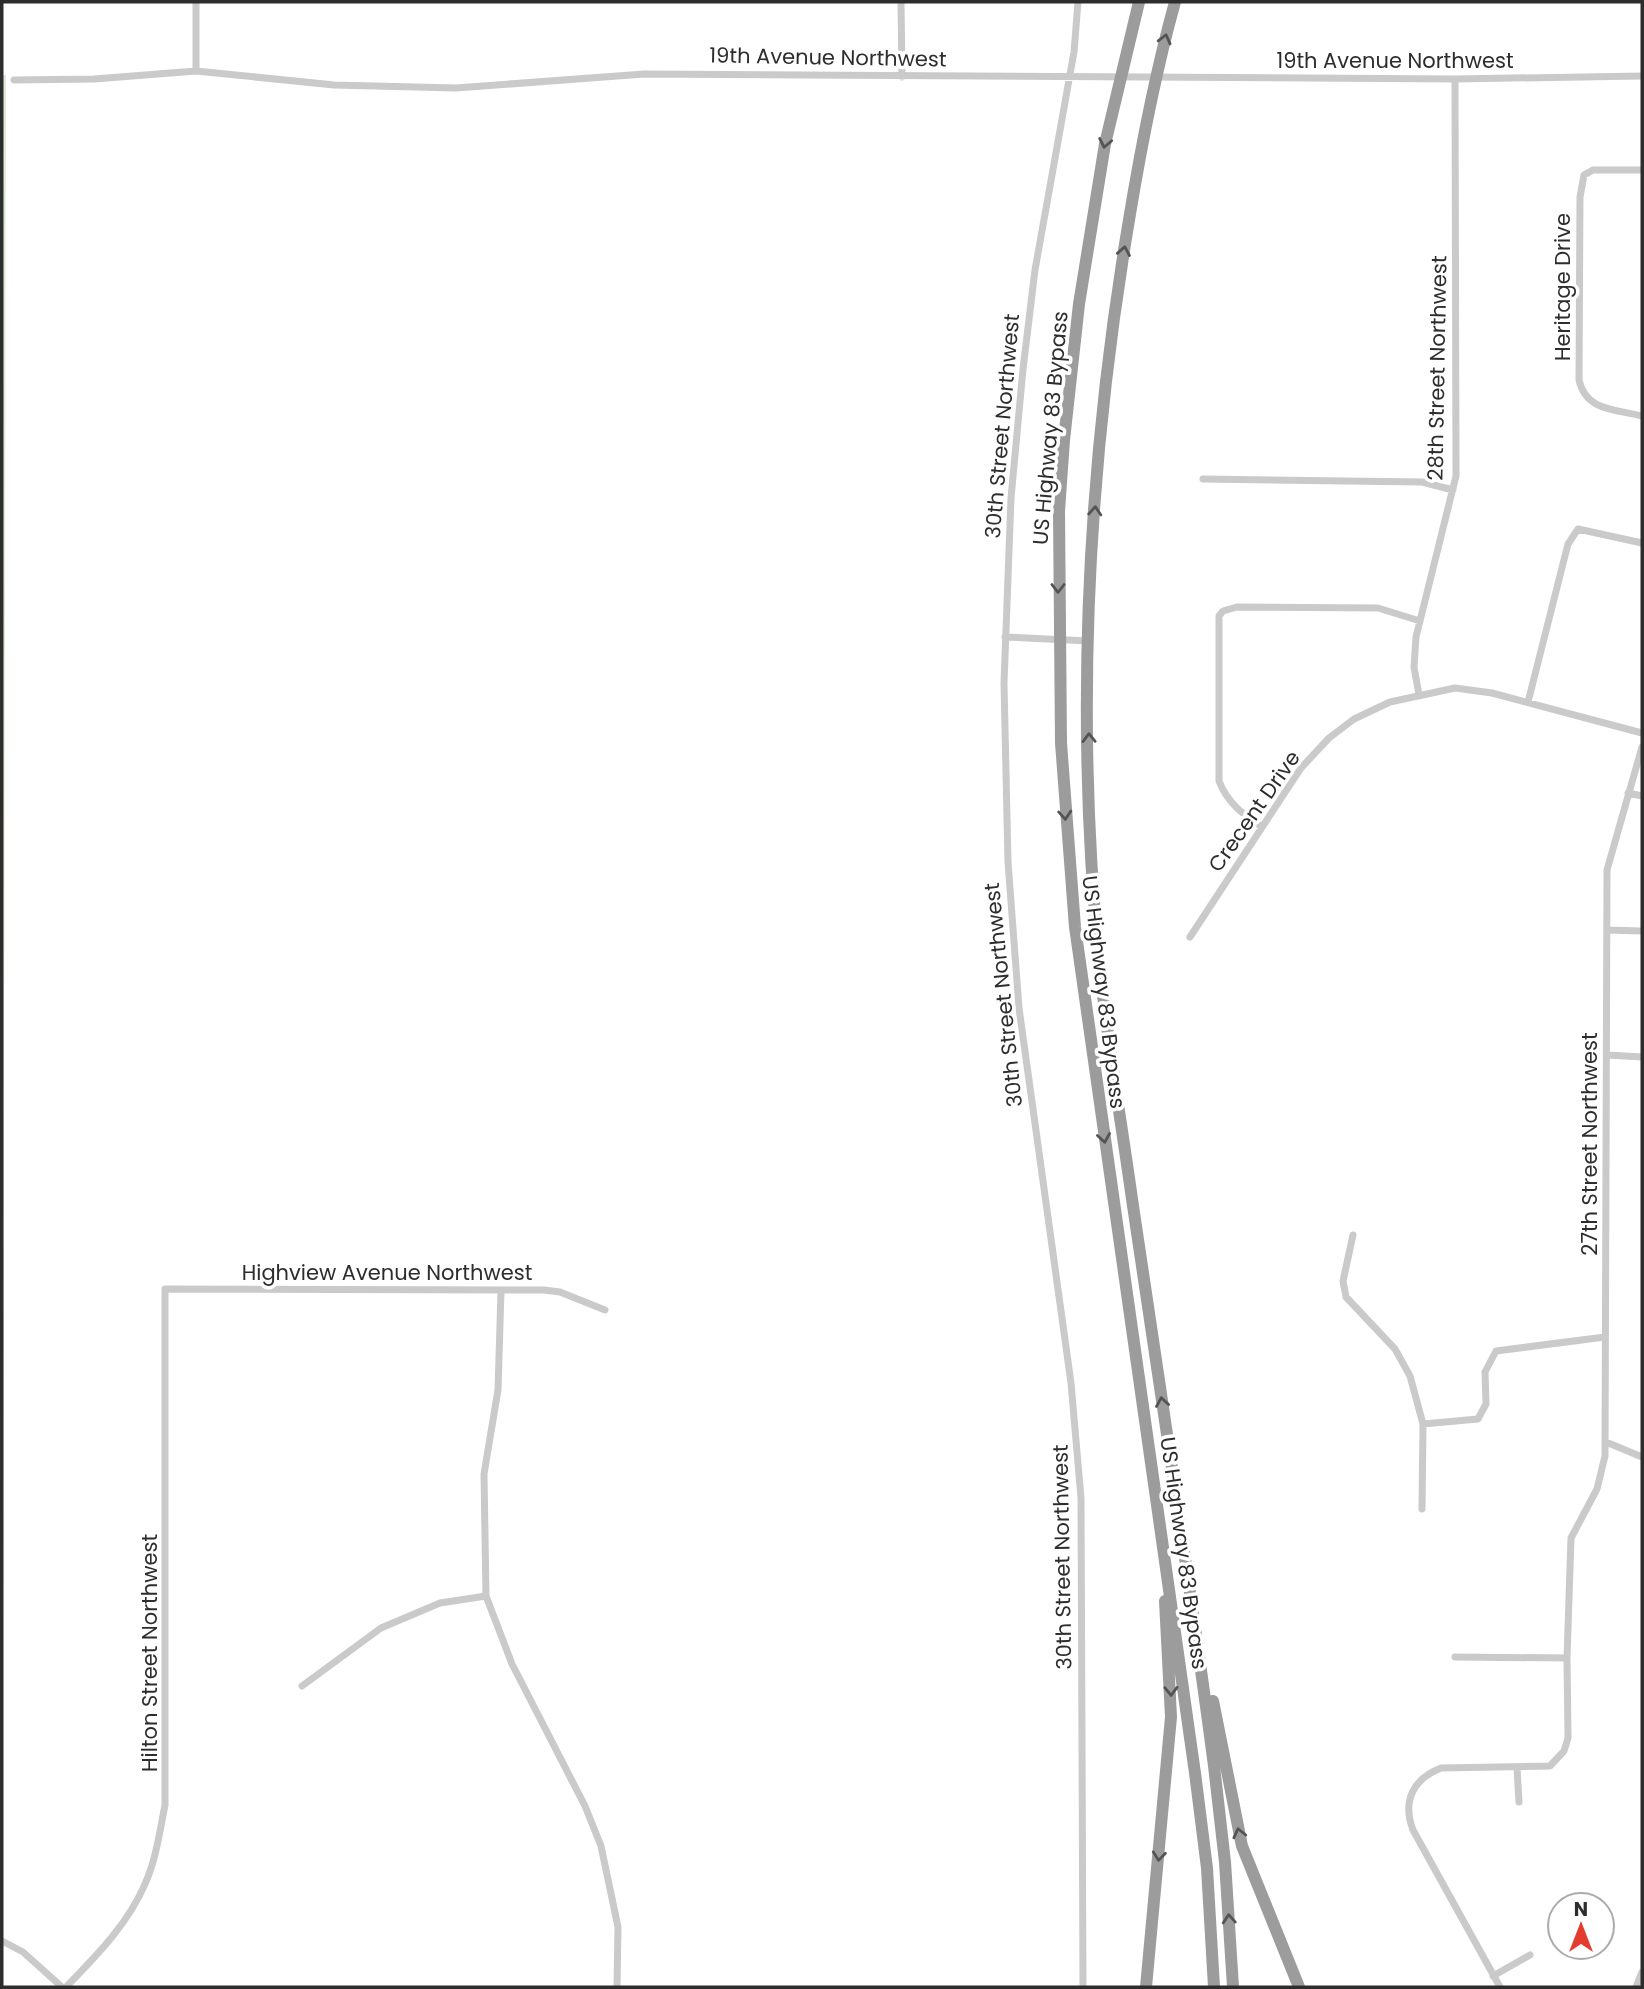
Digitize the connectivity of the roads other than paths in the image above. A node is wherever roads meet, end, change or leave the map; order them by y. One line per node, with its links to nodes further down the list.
1 (196, 2): 6 (street)
2 (901, 2): 9 (street)
3 (1078, 2): 7 (street, 30th Street Northwest)
4 (1139, 2): 10 (highway, US Highway 83 Bypass)
5 (1175, 2): 11 (highway, US Highway 83 Bypass, one-way to 5)
6 (196, 71): 9 (street, 19th Avenue Northwest); 13 (street, 19th Avenue Northwest)
7 (1070, 75): 9 (street, 19th Avenue Northwest); 10 (street, 19th Avenue Northwest); 20 (street, 30th Street Northwest)
8 (1642, 76): 12 (street, 19th Avenue Northwest)
9 (902, 77)
10 (1120, 77): 11 (street, 19th Avenue Northwest); 22 (highway, US Highway 83 Bypass, one-way to 22)
11 (1156, 77): 12 (street, 19th Avenue Northwest); 21 (highway, US Highway 83 Bypass, one-way to 11)
12 (1455, 79): 17 (street, 28th Street Northwest)
13 (15, 80)
14 (1642, 170): 15 (street, Heritage Drive)
15 (1642, 416)
16 (1203, 479): 17 (street)
17 (1453, 491): 19 (street, 28th Street Northwest)
18 (1642, 542): 24 (street)
19 (1420, 621): 23 (street, 28th Street Northwest); 29 (street)
20 (1005, 637): 22 (street); 58 (street, 30th Street Northwest)
21 (1089, 641): 22 (street); 46 (highway, US Highway 83 Bypass, one-way to 21)
22 (1058, 642): 44 (highway, US Highway 83 Bypass, one-way to 44)
23 (1419, 695): 24 (street, Crecent Drive); 29 (street, Crecent Drive)
24 (1528, 702): 25 (street, Crecent Drive)
25 (1642, 733)
26 (1642, 747): 27 (street, 27th Street Northwest)
27 (1629, 793): 28 (street); 30 (street, 27th Street Northwest)
28 (1642, 796)
29 (1262, 827): 32 (street, Crecent Drive)
30 (1607, 930): 31 (street); 33 (street, 27th Street Northwest)
31 (1642, 931)
32 (1190, 937)
33 (1607, 1055): 34 (street); 39 (street, 27th Street Northwest)
34 (1642, 1057)
35 (1353, 1235): 40 (street)
36 (165, 1289): 37 (street, Highview Avenue Northwest); 56 (street, Hilton Street Northwest)
37 (501, 1291): 38 (street, Highview Avenue Northwest); 45 (street)
38 (605, 1310)
39 (1605, 1337): 40 (street); 41 (street, 27th Street Northwest)
40 (1423, 1424): 43 (street)
41 (1606, 1442): 42 (street); 48 (street, 27th Street Northwest)
42 (1642, 1457)
43 (1422, 1509)
44 (1167, 1574): 59 (highway, one-way to 59); 60 (highway, US Highway 83 Bypass)
45 (486, 1596): 49 (street); 57 (street)
46 (1191, 1600): 61 (highway, US Highway 83 Bypass, one-way to 46); 62 (highway, one-way to 46)
47 (1455, 1657): 48 (street)
48 (1567, 1658): 50 (street)
49 (302, 1686)
50 (1517, 1768): 51 (street); 55 (street)
51 (1519, 1802)
52 (2, 1941): 56 (street)
53 (1530, 1955): 55 (street)
54 (1642, 1972): 64 (street)
55 (1493, 1976): 63 (street)
56 (64, 1987)
57 (617, 1987)
58 (1083, 1987)
59 (1146, 1987)
60 (1214, 1987)
61 (1233, 1987)
62 (1299, 1987)
63 (1500, 1987)
64 (1636, 1987)

